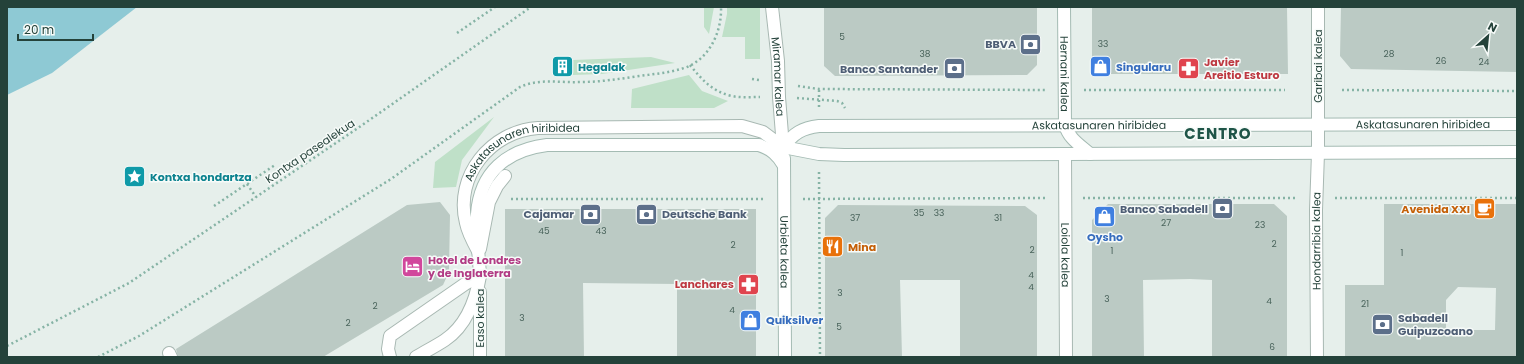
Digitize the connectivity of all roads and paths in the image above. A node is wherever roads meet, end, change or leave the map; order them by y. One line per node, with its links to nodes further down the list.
1 (494, 7): 7 (path)
2 (531, 7): 26 (path, Kontxa pasealekua)
3 (721, 7): 37 (path)
4 (772, 7): 9 (main road, Miramar kalea)
5 (1064, 7): 10 (main road, Hernani kalea)
6 (1318, 7): 16 (main road, Garibai kalea)
7 (457, 33)
8 (752, 79): 9 (path)
9 (778, 83): 10 (path); 17 (main road, Miramar kalea)
10 (1064, 90): 11 (path); 15 (main road, Hernani kalea)
11 (1285, 90)
12 (1342, 90): 13 (path)
13 (1517, 91)
14 (1517, 124): 16 (main road, Askatasunaren hiribidea)
15 (1065, 125): 16 (main road, Askatasunaren hiribidea); 17 (main road, Askatasunaren hiribidea); 21 (main road, Hernani kalea)
16 (1318, 125): 19 (main road, Hondarribia kalea)
17 (784, 147): 20 (main road, Askatasunaren hiribidea); 23 (main road, Urbieta kalea); 34 (main road, Askatasunaren hiribidea)
18 (1517, 152): 19 (main road, Askatasunaren hiribidea)
19 (1318, 153): 21 (main road, Askatasunaren hiribidea); 30 (main road, Hondarribia kalea)
20 (1065, 154): 21 (main road, Askatasunaren hiribidea); 29 (main road, Loiola kalea)
21 (1090, 154)
22 (275, 165): 25 (path)
23 (784, 166): 32 (main road, Urbieta kalea); 34 (main road, Askatasunaren hiribidea)
24 (505, 176): 34 (main road)
25 (247, 184): 26 (path); 33 (path)
26 (256, 197): 36 (path, Kontxa pasealekua)
27 (508, 198): 32 (path)
28 (819, 198): 29 (path); 32 (path); 42 (path)
29 (1065, 198): 30 (path); 43 (main road, Loiola kalea)
30 (1316, 198): 31 (path); 44 (main road, Hondarribia kalea)
31 (1517, 198)
32 (784, 199): 41 (main road, Urbieta kalea)
33 (214, 206)
34 (479, 254): 35 (main road, Easo kalea)
35 (480, 276): 38 (main road); 39 (main road); 40 (main road, Easo kalea)
36 (7, 346)
37 (98, 357)
38 (390, 357)
39 (416, 357)
40 (480, 357)
41 (785, 357)
42 (820, 357)
43 (1066, 357)
44 (1317, 357)

